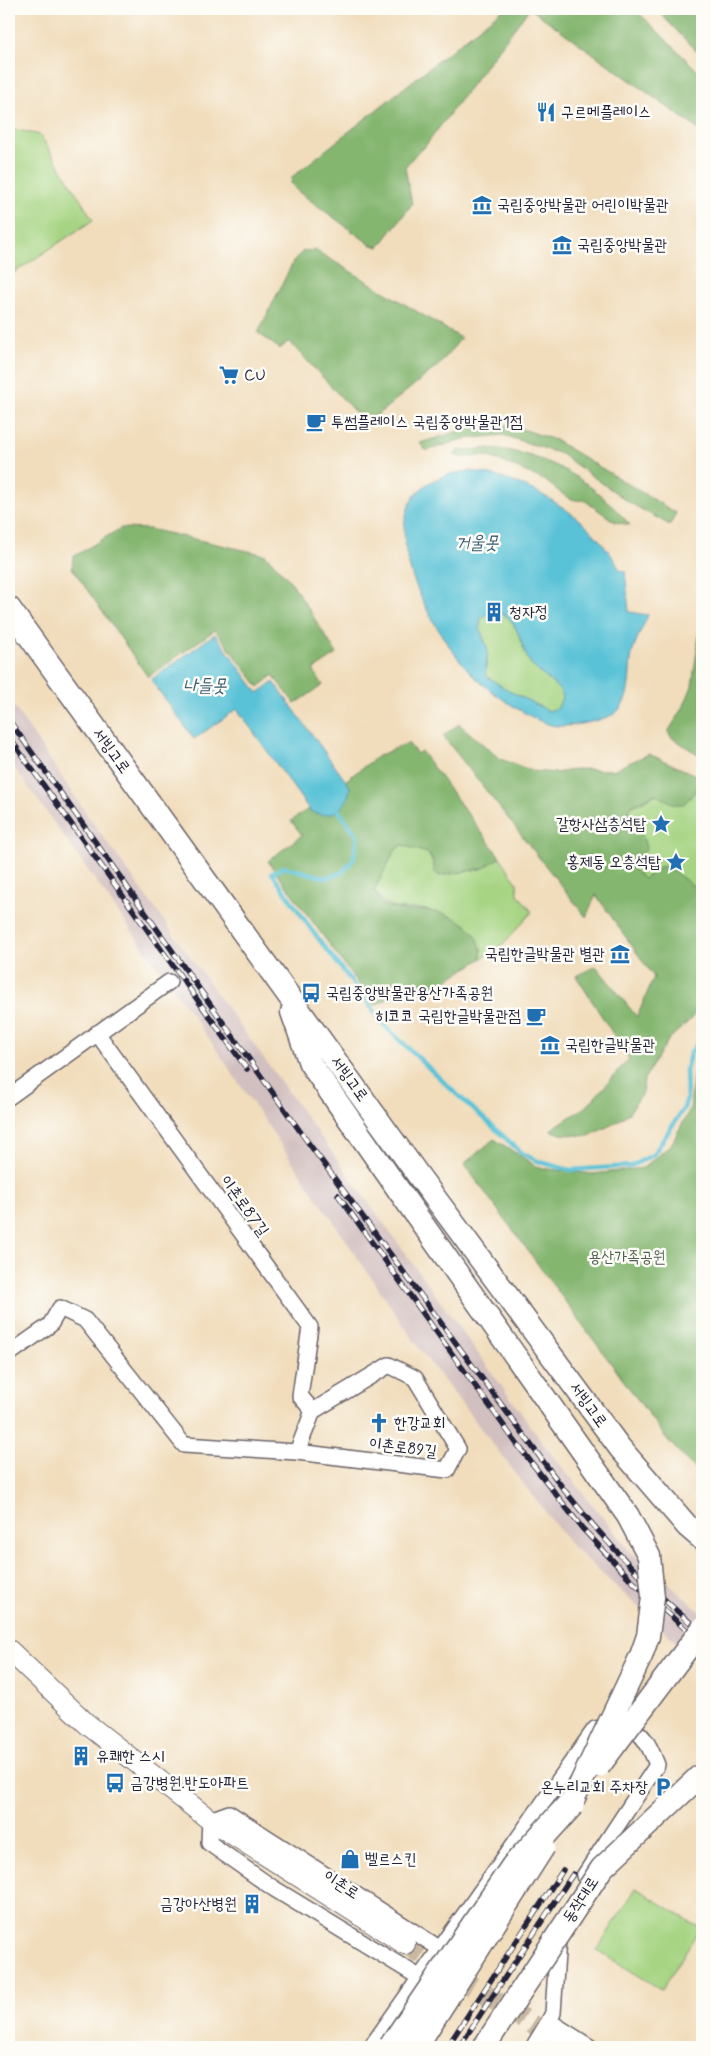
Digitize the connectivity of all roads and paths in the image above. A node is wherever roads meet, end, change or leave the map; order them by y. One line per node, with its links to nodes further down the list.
1 (9, 608): 3 (main road, 서빙고로)
2 (169, 982): 4 (street)
3 (283, 987): 9 (main road, 서빙고로); 13 (main road, bridge)
4 (98, 1033): 5 (street); 7 (street, 이촌로87길)
5 (9, 1097)
6 (9, 1354): 8 (street, 이촌로89길)
7 (313, 1411): 8 (street); 8 (street, 이촌로89길)
8 (297, 1452)
9 (702, 1538)
10 (702, 1629): 13 (main road, bridge)
11 (9, 1650): 14 (street, 이촌로)
12 (702, 1774): 22 (main road, 동작대로, bridge)
13 (571, 1804): 20 (highway, bridge); 21 (main road, bridge)
14 (210, 1820): 15 (street, 이촌로); 16 (street, 이촌로); 17 (street)
15 (405, 1944)
16 (439, 1948): 17 (street); 18 (street)
17 (419, 1977): 19 (street)
18 (554, 2039): 23 (street)
19 (371, 2047)
20 (392, 2047)
21 (416, 2047)
22 (484, 2047)
23 (590, 2047)

